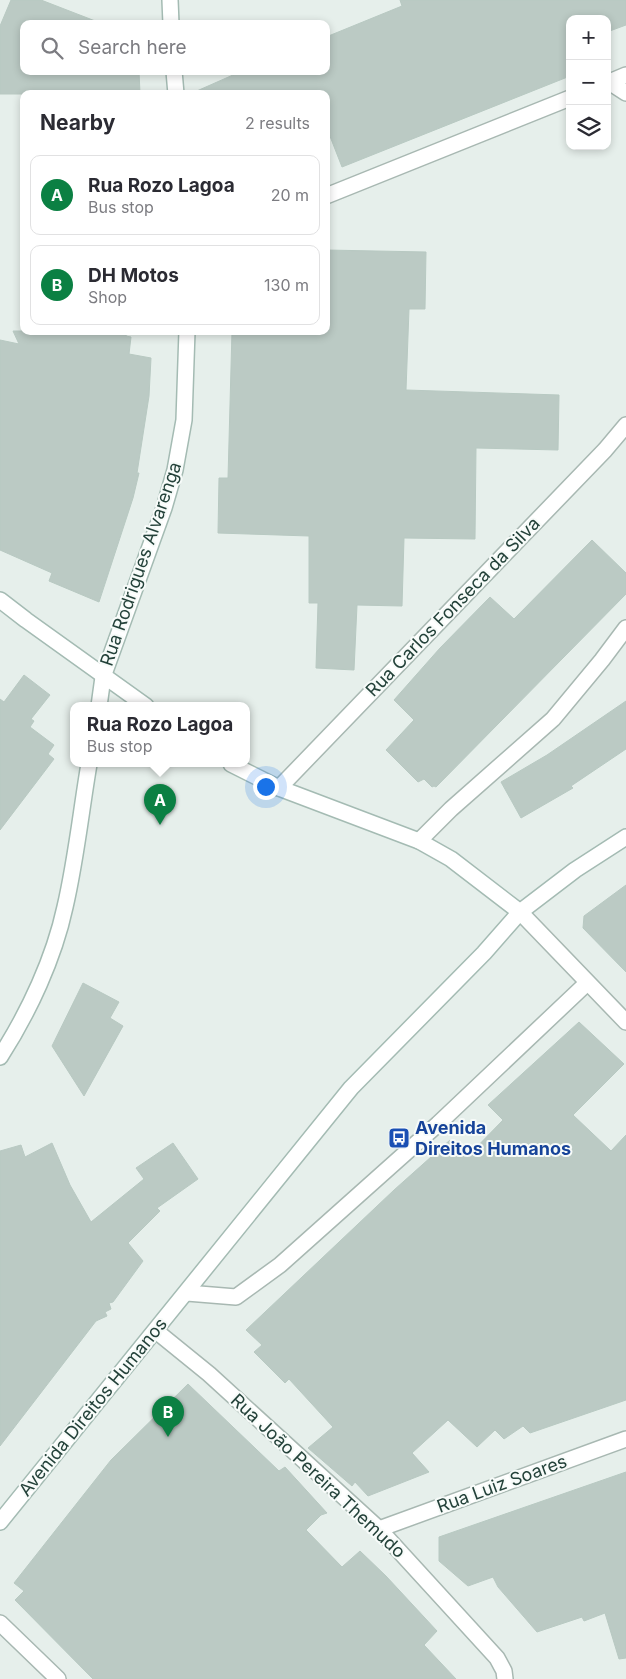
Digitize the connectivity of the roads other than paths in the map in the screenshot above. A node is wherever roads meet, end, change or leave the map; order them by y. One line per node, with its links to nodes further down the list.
1 (170, 0): 2 (street)
2 (172, 20)
3 (174, 75): 7 (street)
4 (626, 75): 5 (street)
5 (611, 82)
6 (611, 85): 8 (street)
7 (176, 90)
8 (626, 93)
9 (566, 100): 10 (street)
10 (330, 194)
11 (187, 335): 15 (street, Rua Rodrigues Alvarenga)
12 (626, 426): 20 (street, Rua Carlos Fonseca da Silva)
13 (0, 600): 15 (street)
14 (626, 628): 22 (street)
15 (103, 677): 16 (street, Rua Rodrigues Alvarenga); 17 (street)
16 (100, 702)
17 (140, 702)
18 (88, 767): 26 (street)
19 (237, 767): 20 (street)
20 (279, 788): 22 (street)
21 (626, 836): 23 (street, Avenida Direitos Humanos)
22 (420, 841): 23 (street)
23 (520, 912): 24 (street); 27 (street, Avenida Direitos Humanos)
24 (588, 983): 25 (street); 27 (street)
25 (626, 1022)
26 (0, 1057)
27 (187, 1293): 28 (street, Avenida Direitos Humanos)
28 (156, 1332): 30 (street, Avenida Direitos Humanos); 31 (street, Rua João Pereira Themudo)
29 (626, 1439): 31 (street, Rua Luiz Soares)
30 (0, 1522)
31 (379, 1529): 34 (street, Rua João Pereira Themudo)
32 (0, 1624): 33 (street)
33 (58, 1679)
34 (505, 1679)

